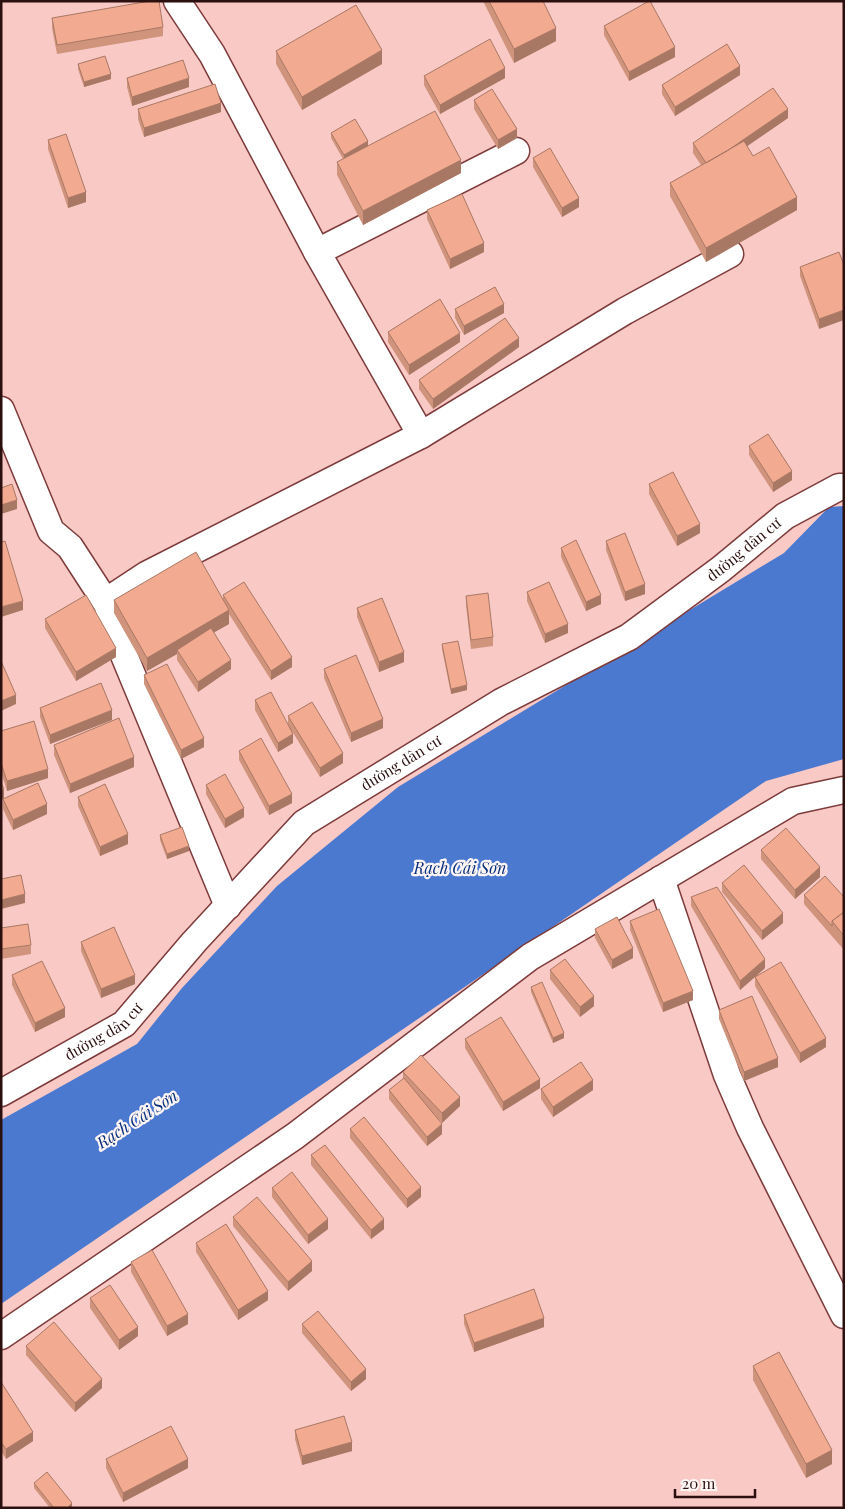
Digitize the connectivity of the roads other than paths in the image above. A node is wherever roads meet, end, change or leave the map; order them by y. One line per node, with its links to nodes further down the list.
1 (177, 1): 3 (street)
2 (516, 151): 3 (street)
3 (317, 252): 6 (street)
4 (730, 254): 6 (street)
5 (1, 410): 8 (street)
6 (421, 435): 8 (street)
7 (844, 487): 11 (street, đường dân cư)
8 (107, 604): 11 (street)
9 (844, 790): 10 (street)
10 (661, 879): 13 (street); 14 (street)
11 (228, 906): 12 (street, đường dân cư)
12 (1, 1093)
13 (844, 1314)
14 (1, 1336)

